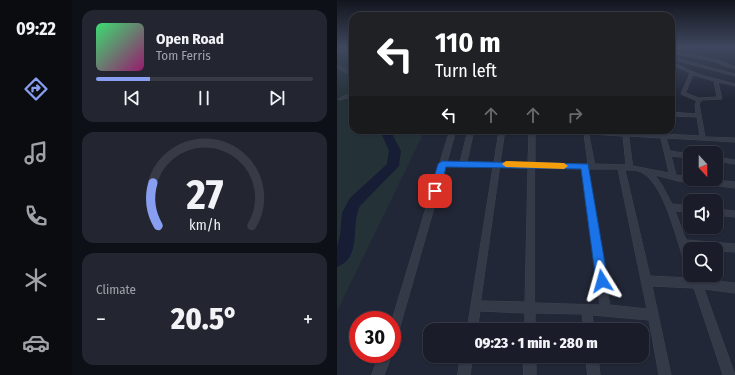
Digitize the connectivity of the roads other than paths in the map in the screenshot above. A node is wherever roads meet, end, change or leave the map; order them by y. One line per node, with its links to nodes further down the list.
1 (675, 64): 7 (street)
2 (695, 64): 8 (street)
3 (724, 64): 5 (street)
4 (337, 66): 6 (street)
5 (735, 68)
6 (349, 73)
7 (692, 73): 9 (street); 13 (street)
8 (735, 75)
9 (716, 81): 10 (street); 13 (street)
10 (735, 85)
11 (349, 95): 12 (street)
12 (338, 98): 14 (street)
13 (700, 100): 16 (street)
14 (343, 106)
15 (675, 114): 16 (street)
16 (699, 116): 24 (street)
17 (452, 134): 30 (street)
18 (470, 134): 31 (street)
19 (501, 134): 32 (street)
20 (532, 134): 33 (street)
21 (586, 134): 34 (street)
22 (625, 134): 35 (street)
23 (666, 134): 24 (street); 26 (street)
24 (703, 139): 25 (street)
25 (735, 140)
26 (667, 153): 27 (street); 37 (street)
27 (683, 155)
28 (723, 160): 29 (street)
29 (735, 162)
30 (442, 164): 31 (street); 55 (street)
31 (463, 164): 32 (street)
32 (497, 164): 33 (street); 51 (street)
33 (532, 165): 34 (street); 52 (street)
34 (589, 166): 35 (street); 54 (street)
35 (625, 168): 36 (street); 47 (street)
36 (645, 170): 37 (street); 39 (street)
37 (673, 177): 38 (street)
38 (735, 186)
39 (670, 207): 40 (street); 43 (street)
40 (683, 208)
41 (723, 213): 42 (street)
42 (735, 214)
43 (683, 244)
44 (723, 247): 45 (street)
45 (735, 248)
46 (683, 279): 47 (street)
47 (646, 281): 56 (street)
48 (696, 282): 69 (street)
49 (708, 282): 50 (street)
50 (735, 288)
51 (475, 306): 52 (street); 57 (street)
52 (530, 308): 53 (street); 58 (street)
53 (586, 310): 54 (street); 59 (street)
54 (607, 310): 56 (street)
55 (400, 311)
56 (653, 315): 68 (street)
57 (472, 323)
58 (530, 323)
59 (588, 323)
60 (383, 363): 64 (street)
61 (466, 363): 65 (street)
62 (530, 363): 66 (street)
63 (593, 363): 67 (street)
64 (378, 375)
65 (464, 375)
66 (530, 375)
67 (594, 375)
68 (665, 375)
69 (729, 375)

